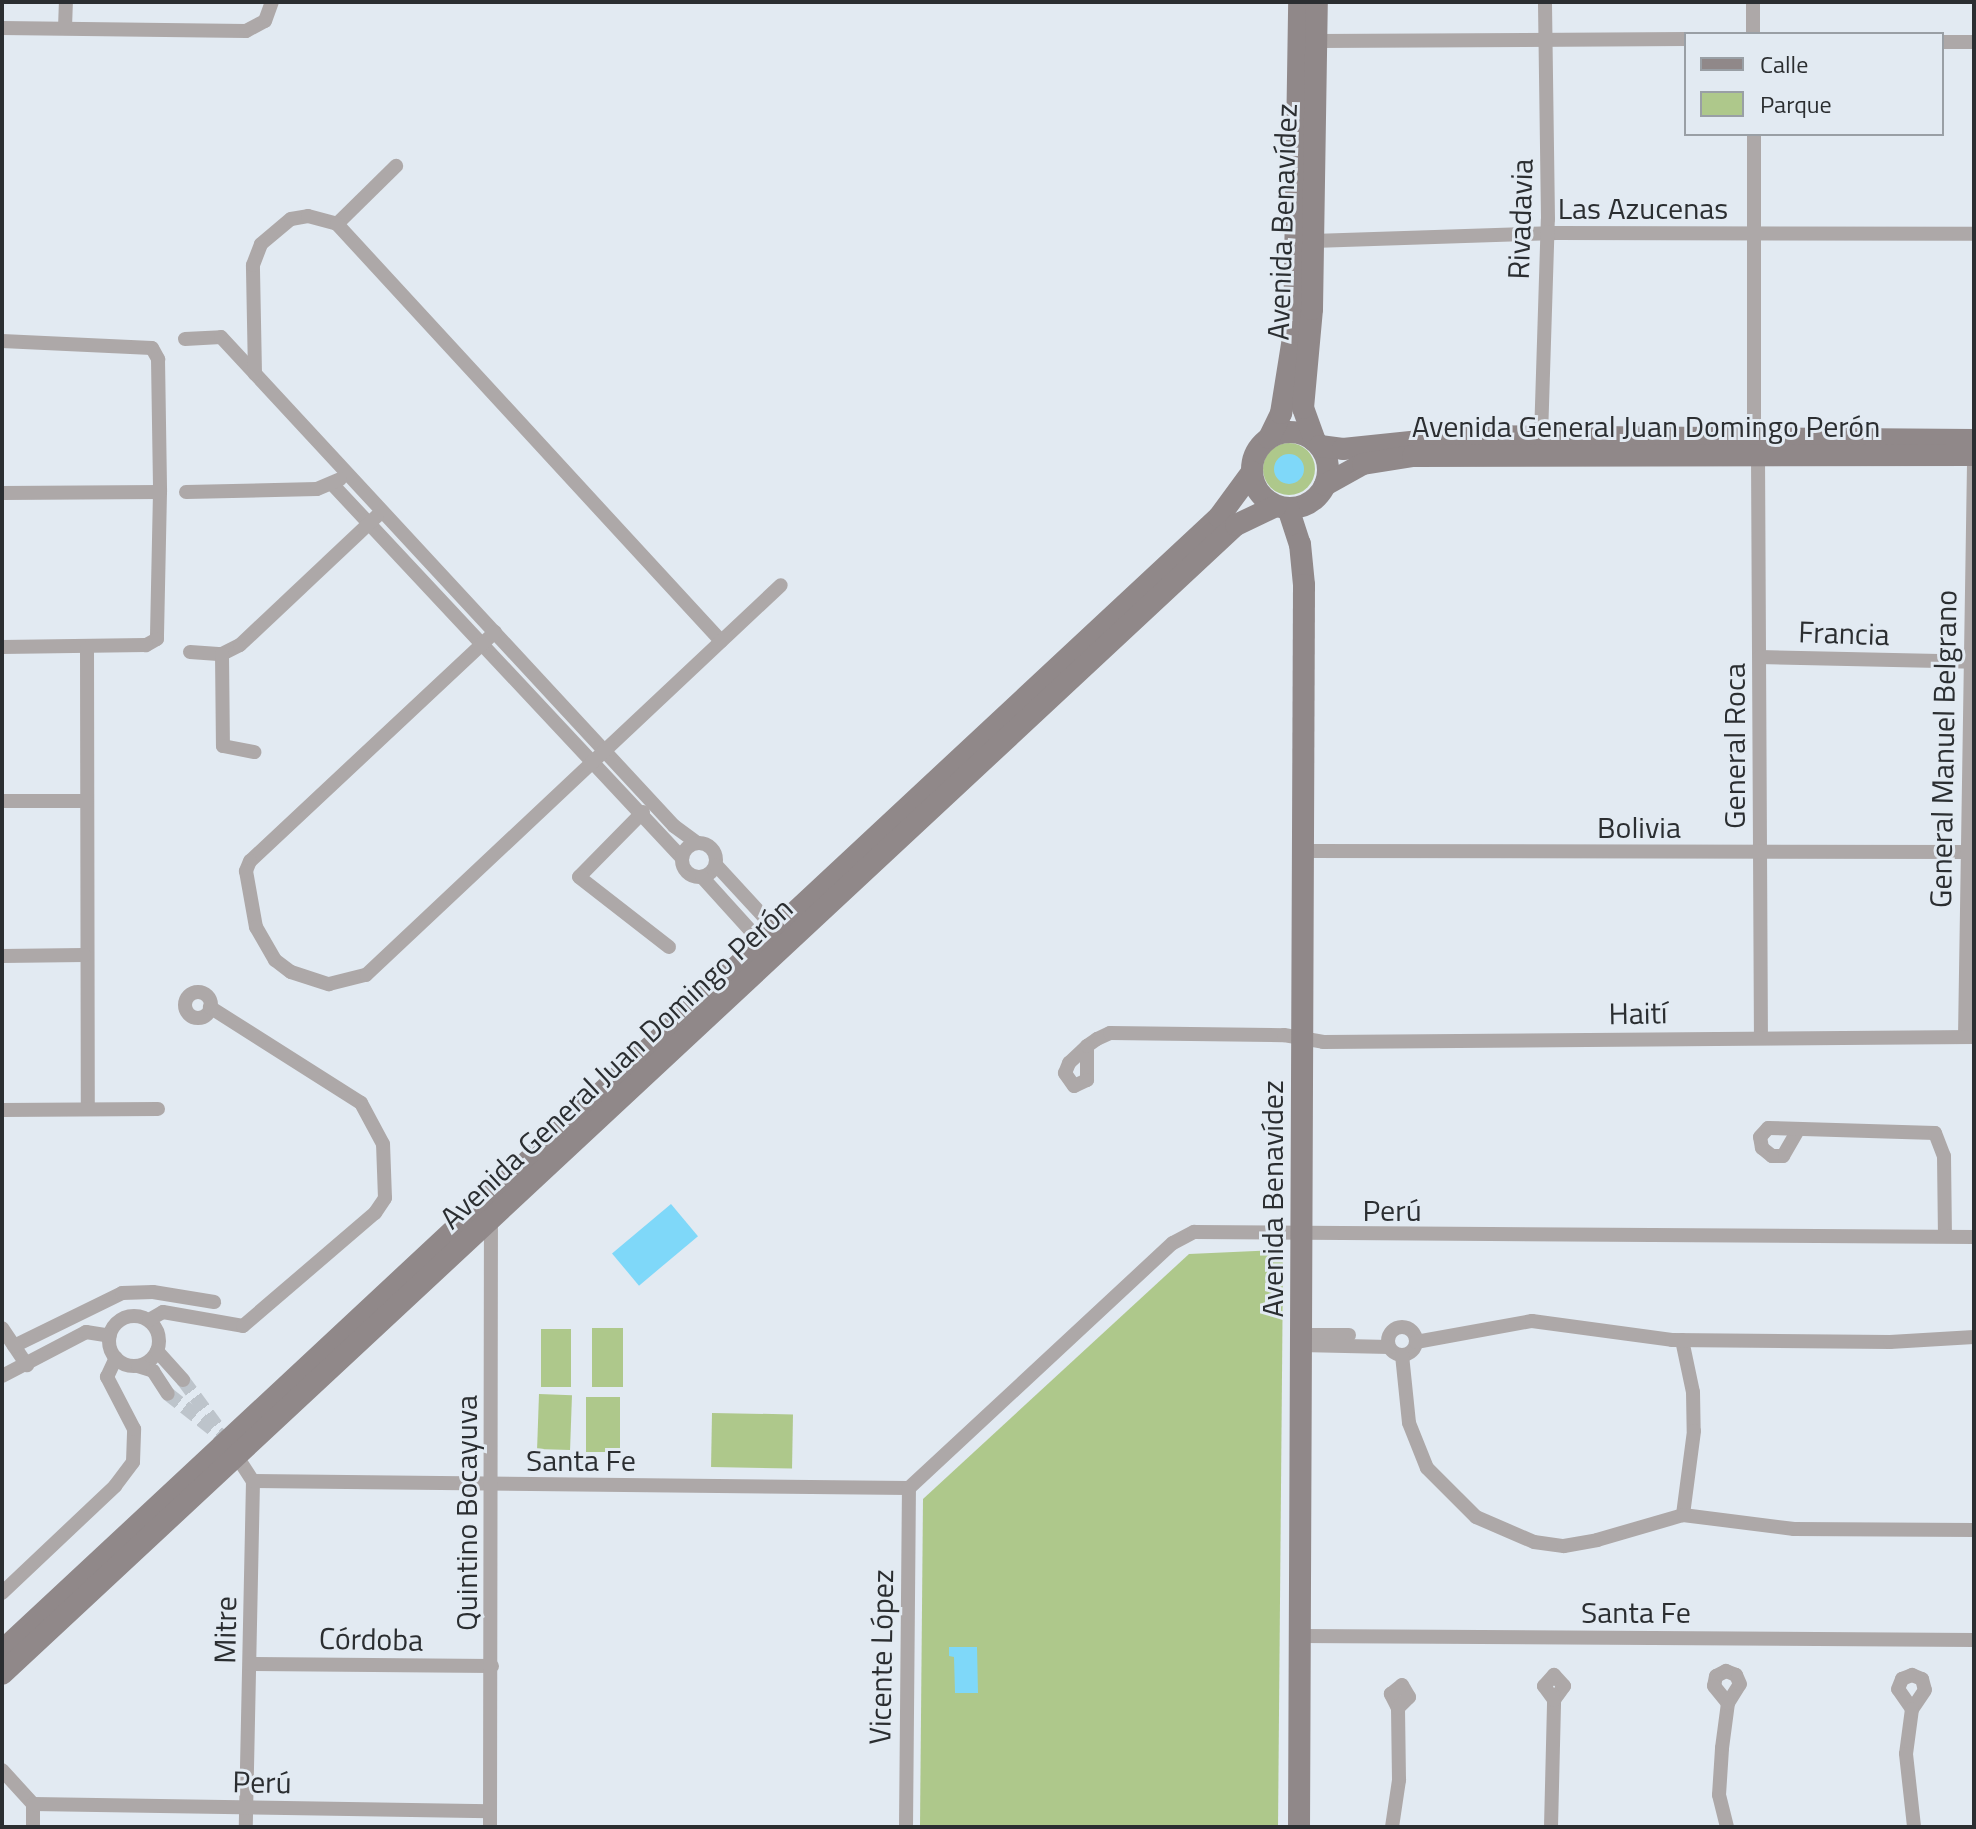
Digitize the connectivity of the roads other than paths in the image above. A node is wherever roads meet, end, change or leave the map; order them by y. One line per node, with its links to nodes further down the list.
1 (66, 2): 8 (street)
2 (272, 2): 8 (street)
3 (1299, 2): 28 (main road, Avenida Benavídez)
4 (1317, 2): 12 (main road, Avenida Benavídez)
5 (1545, 2): 10 (street, Rivadavia)
6 (1753, 2): 9 (street)
7 (2, 28): 8 (street)
8 (65, 28)
9 (1753, 32)
10 (1547, 39): 11 (street); 12 (street); 19 (street, Rivadavia)
11 (1684, 39)
12 (1317, 41): 21 (main road, Avenida Benavídez)
13 (1944, 42): 14 (street)
14 (1974, 42)
15 (1754, 136): 18 (street, General Roca)
16 (396, 166): 17 (street)
17 (337, 224): 22 (street); 46 (street)
18 (1755, 233): 19 (street, Las Azucenas); 20 (street, Las Azucenas); 31 (street, General Roca)
19 (1546, 234): 21 (street, Las Azucenas); 27 (street, Rivadavia)
20 (1974, 234)
21 (1313, 241): 30 (main road, Avenida Benavídez)
22 (252, 324): 23 (street); 26 (street)
23 (221, 337): 24 (street); 26 (street)
24 (185, 339)
25 (2, 341): 37 (street)
26 (255, 374): 34 (street)
27 (1541, 437): 30 (main road, Avenida General Juan Domingo Perón); 31 (main road, Avenida General Juan Domingo Perón)
28 (1269, 438): 30 (main road); 33 (main road)
29 (1974, 440): 31 (main road, Avenida General Juan Domingo Perón)
30 (1318, 443): 36 (main road)
31 (1756, 446): 32 (main road, Avenida General Juan Domingo Perón); 36 (main road, Avenida General Juan Domingo Perón); 51 (street, General Roca)
32 (1974, 458): 52 (street, General Manuel Belgrano)
33 (1252, 472): 40 (main road); 65 (main road, Avenida General Juan Domingo Perón)
34 (346, 473): 35 (street); 41 (street)
35 (333, 485): 38 (street); 42 (street)
36 (1322, 490): 40 (main road); 43 (main road, Avenida Benavídez)
37 (160, 492): 39 (street); 48 (street)
38 (186, 492)
39 (2, 493)
40 (1282, 507): 43 (main road, Avenida Benavídez); 78 (main road, Avenida General Juan Domingo Perón)
41 (383, 511): 42 (street); 45 (street)
42 (371, 521): 45 (street); 50 (street)
43 (1304, 571): 59 (main road, Avenida Benavídez)
44 (781, 585): 46 (street)
45 (489, 637): 54 (street); 54 (street)
46 (721, 641): 54 (street)
47 (2, 647): 48 (street)
48 (87, 648): 56 (street)
49 (190, 652): 50 (street)
50 (222, 654): 53 (street)
51 (1760, 657): 52 (street, Francia); 61 (street, General Roca)
52 (1973, 662): 60 (street, General Manuel Belgrano)
53 (254, 752)
54 (600, 755): 57 (street); 58 (street)
55 (2, 801): 56 (street)
56 (87, 801): 67 (street)
57 (643, 812): 62 (street); 66 (street)
58 (697, 843): 62 (street); 63 (street)
59 (1303, 851): 61 (street, Bolivia); 72 (main road, Avenida Benavídez)
60 (1971, 852): 61 (street, Bolivia); 70 (street, General Manuel Belgrano)
61 (1759, 853): 71 (street, General Roca)
62 (682, 858): 64 (street)
63 (716, 865): 64 (street); 65 (street)
64 (702, 877): 65 (street)
65 (768, 935): 78 (main road, Avenida General Juan Domingo Perón)
66 (669, 947)
67 (84, 955): 68 (street); 74 (street)
68 (2, 956)
69 (210, 1007): 85 (street)
70 (1969, 1037): 71 (street, Haití)
71 (1761, 1038): 72 (street, Haití)
72 (1304, 1039): 73 (street, Haití); 79 (main road, Avenida Benavídez)
73 (1087, 1046)
74 (88, 1109): 75 (street); 76 (street)
75 (158, 1109)
76 (2, 1110)
77 (1798, 1130): 80 (street)
78 (488, 1210): 101 (main road, Avenida General Juan Domingo Perón); 103 (street, Quintino Bocayuva)
79 (1301, 1235): 80 (street, Perú); 89 (main road, Avenida Benavídez); 104 (street, Perú)
80 (1945, 1236): 81 (street, Perú)
81 (1974, 1237)
82 (122, 1293): 83 (street); 84 (street); 93 (street)
83 (214, 1302)
84 (124, 1318): 85 (street); 87 (street)
85 (149, 1320): 94 (street)
86 (2, 1328): 93 (street)
87 (110, 1336): 95 (street); 96 (street)
88 (1974, 1337): 90 (street)
89 (1301, 1340): 92 (street); 108 (main road, Avenida Benavídez)
90 (1682, 1340): 91 (street); 105 (street)
91 (1416, 1342): 92 (street); 92 (street)
92 (1394, 1345): 105 (street)
93 (14, 1346): 96 (street)
94 (157, 1351): 97 (street); 99 (street)
95 (116, 1358): 97 (street); 107 (street)
96 (27, 1365): 98 (street)
97 (138, 1366): 100 (street)
98 (2, 1376)
99 (183, 1380)
100 (168, 1394)
101 (232, 1449): 102 (street); 110 (main road, Avenida General Juan Domingo Perón); 113 (main road, Avenida General Juan Domingo Perón)
102 (253, 1481): 103 (street, Santa Fe); 111 (street, Mitre)
103 (493, 1485): 104 (street, Santa Fe); 112 (street, Quintino Bocayuva)
104 (909, 1488): 125 (street, Vicente López)
105 (1683, 1515): 106 (street)
106 (1974, 1530)
107 (2, 1593)
108 (1298, 1636): 109 (street, Santa Fe); 126 (main road, Avenida Benavídez)
109 (1974, 1640)
110 (2, 1651)
111 (250, 1664): 112 (street, Córdoba); 120 (street, Mitre)
112 (492, 1666): 121 (street, Quintino Bocayuva)
113 (2, 1674)
114 (1554, 1700): 128 (street)
115 (1728, 1703): 129 (street)
116 (1398, 1708): 127 (street)
117 (1912, 1709): 130 (street)
118 (2, 1770): 119 (street)
119 (33, 1804): 120 (street, Perú); 122 (street)
120 (246, 1808): 121 (street, Perú); 123 (street, Mitre)
121 (490, 1811): 124 (street, Quintino Bocayuva)
122 (33, 1827)
123 (246, 1827)
124 (490, 1827)
125 (906, 1827)
126 (1299, 1827)
127 (1392, 1827)
128 (1551, 1827)
129 (1727, 1827)
130 (1914, 1827)

